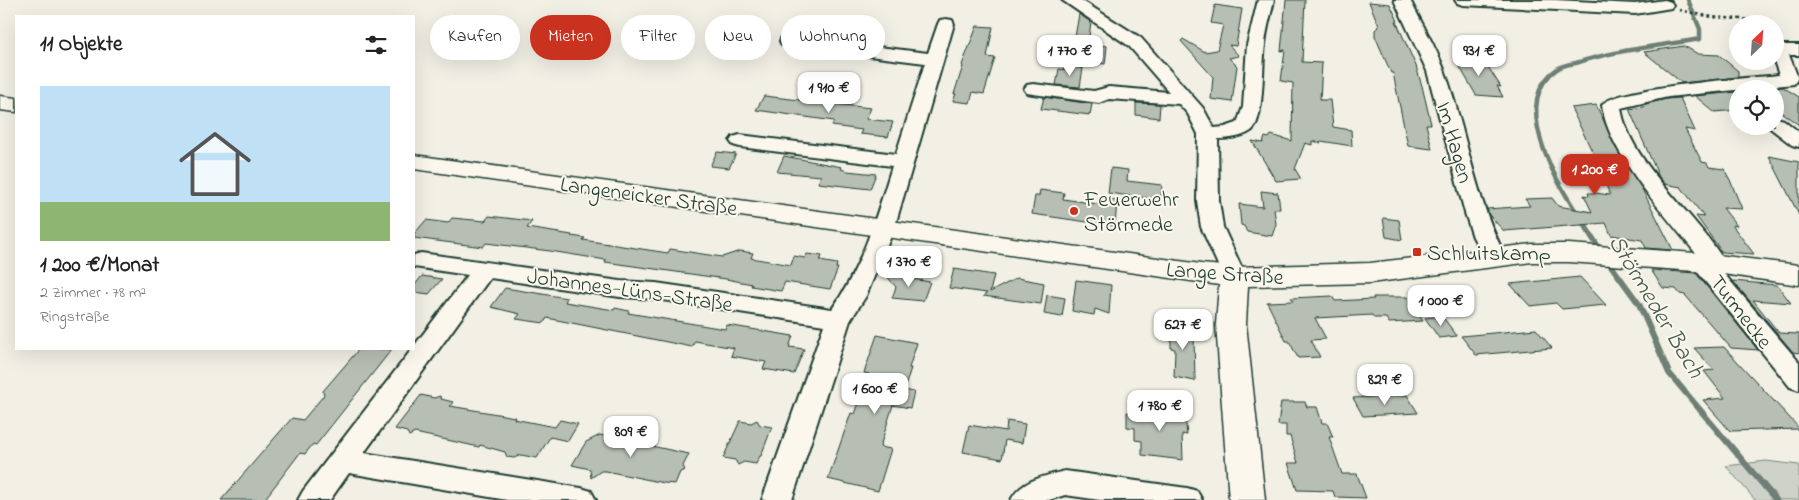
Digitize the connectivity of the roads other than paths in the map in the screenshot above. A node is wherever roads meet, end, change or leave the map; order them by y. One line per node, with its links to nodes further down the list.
1 (1070, 0): 11 (street)
2 (1266, 0): 15 (street)
3 (1402, 0): 21 (street, Im Hagen)
4 (1463, 0): 5 (street)
5 (1665, 5)
6 (946, 24): 9 (street)
7 (1799, 50): 23 (street, Turmecke)
8 (885, 53): 9 (street)
9 (934, 59): 18 (street)
10 (1033, 89): 11 (street)
11 (1185, 99): 15 (street)
12 (0, 102): 13 (main road)
13 (15, 105)
14 (1784, 129): 17 (street)
15 (1208, 134): 26 (street)
16 (740, 141): 18 (street)
17 (1799, 141)
18 (904, 161): 20 (street)
19 (415, 162): 20 (main road, Langeneicker Straße)
20 (883, 229): 26 (main road, Lange Straße); 27 (street)
21 (1495, 257): 23 (main road, Lange Straße); 26 (main road, Lange Straße)
22 (421, 261): 24 (street, Johannes-Lüns-Straße)
23 (1709, 263): 25 (main road); 28 (street, Turmecke)
24 (485, 268): 27 (street, Johannes-Lüns-Straße); 29 (street)
25 (1799, 275)
26 (1234, 276): 35 (main road)
27 (838, 319): 32 (street)
28 (1799, 380)
29 (343, 461): 30 (street); 31 (street)
30 (313, 500)
31 (581, 500)
32 (777, 500)
33 (1026, 500): 34 (street)
34 (1187, 500)
35 (1247, 500)

